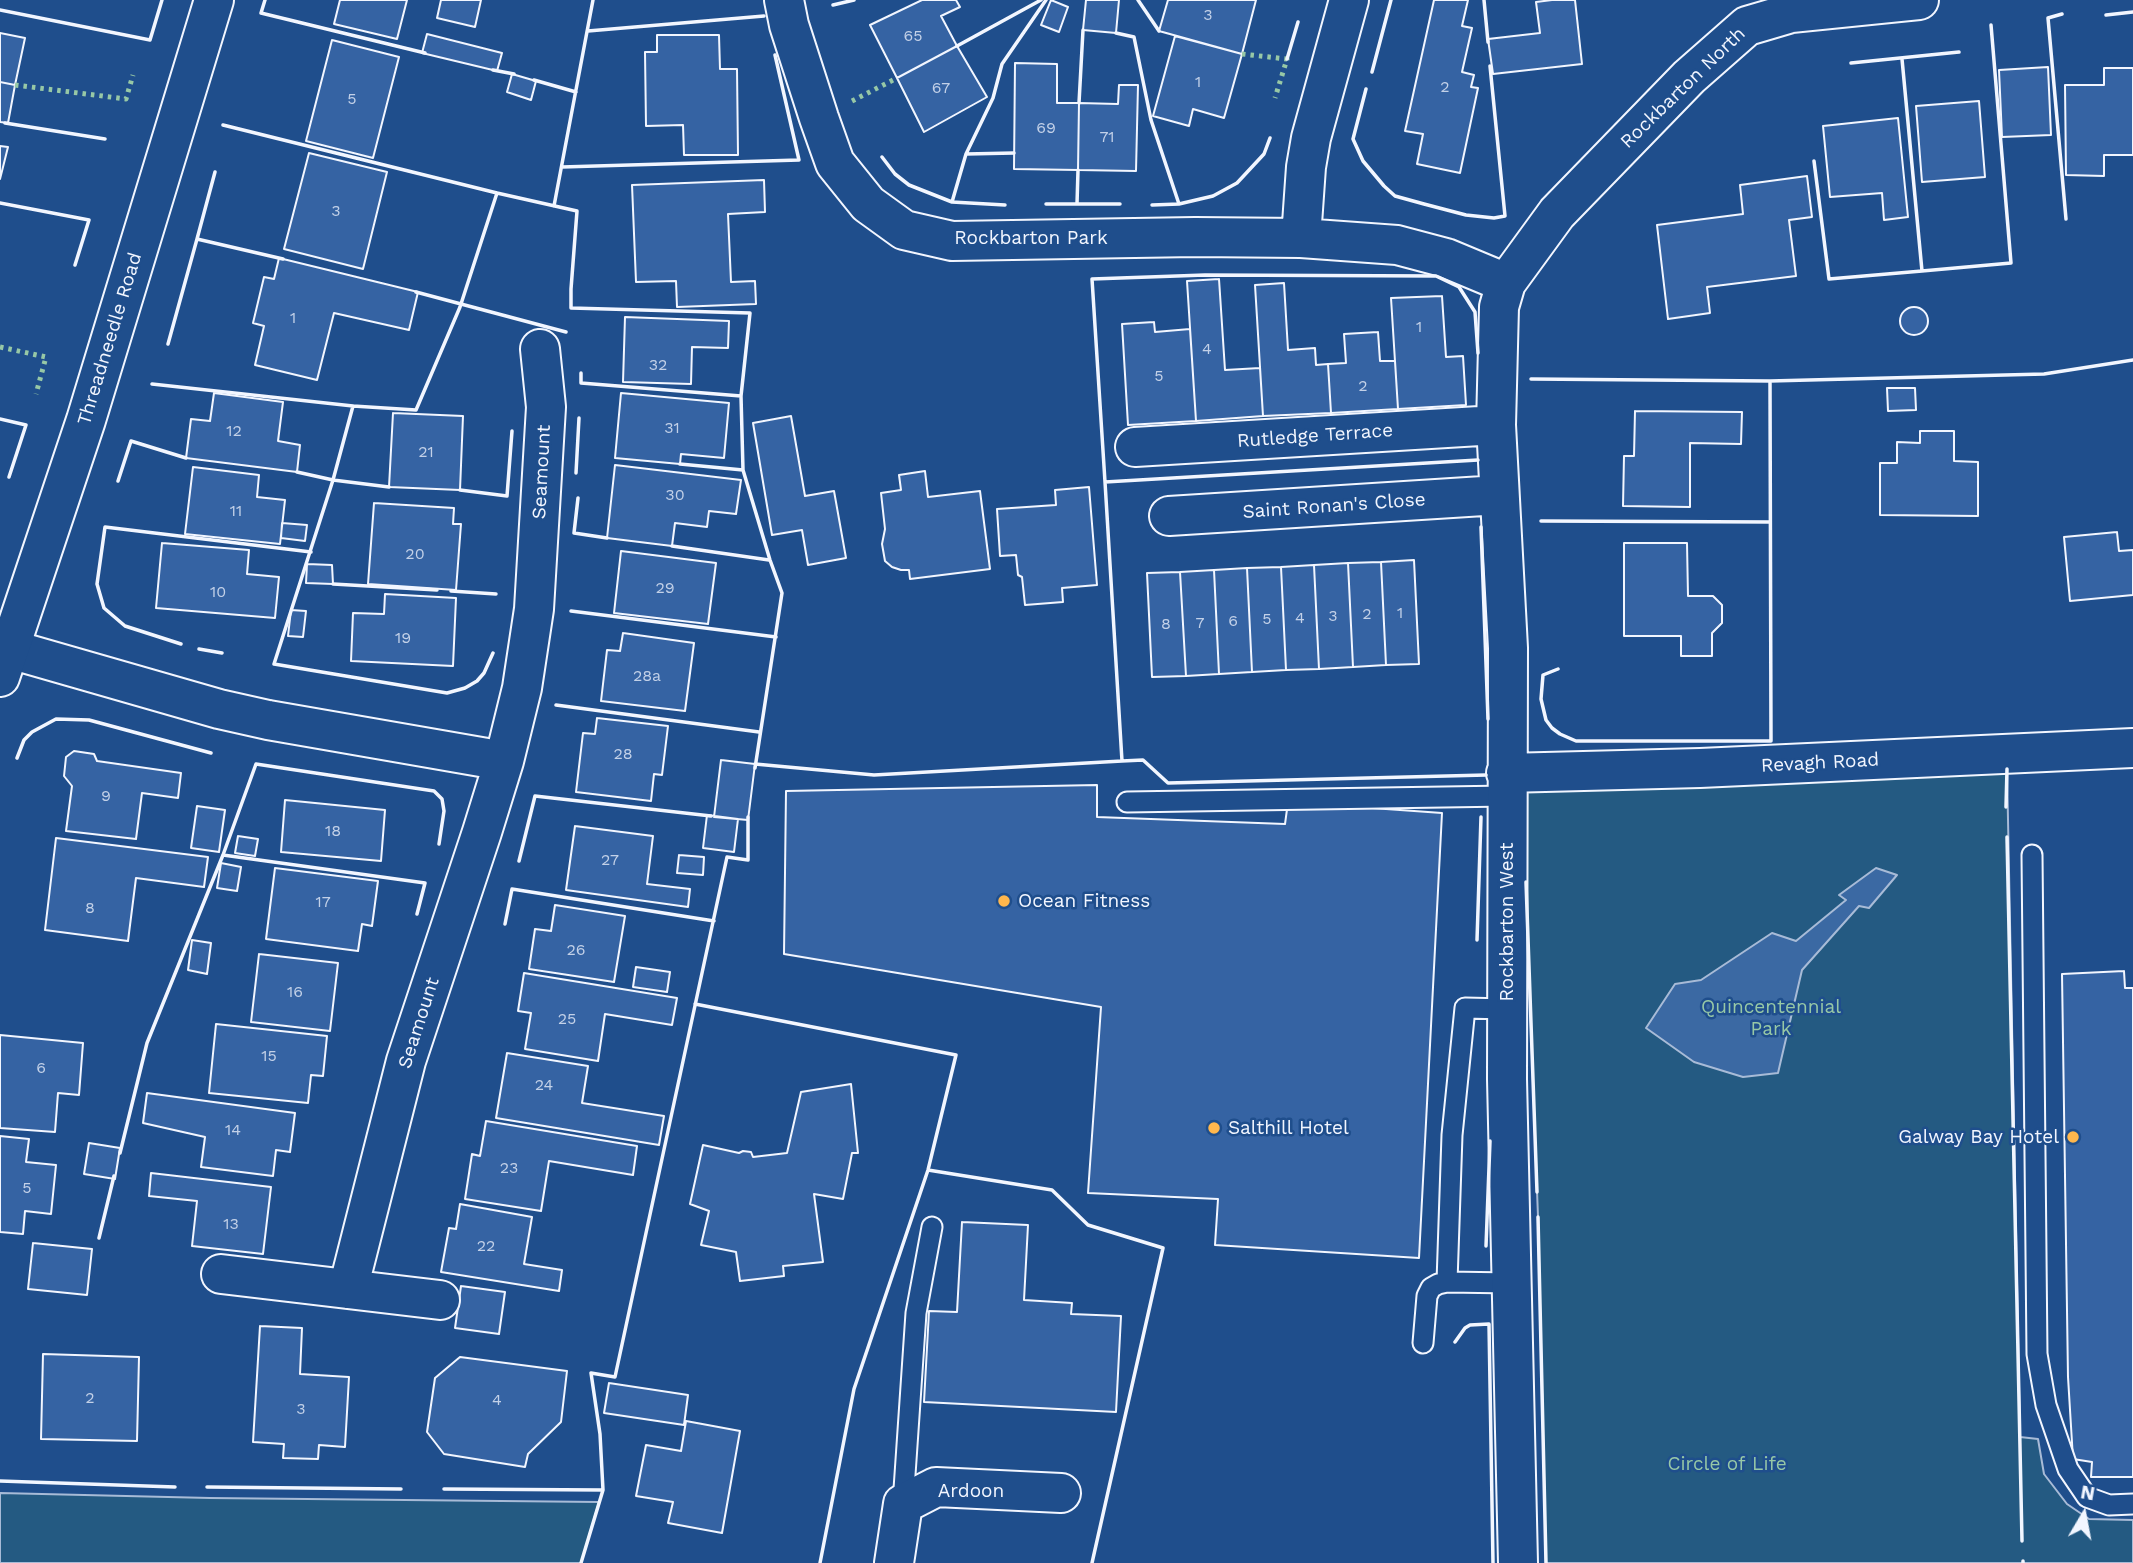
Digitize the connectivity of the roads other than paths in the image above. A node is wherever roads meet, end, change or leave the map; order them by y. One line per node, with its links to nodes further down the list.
1 (214, 0): 12 (street, Threadneedle Road)
2 (784, 0): 5 (street, Rockbarton Park)
3 (1349, 0): 5 (street)
4 (1919, 0): 6 (street, Rockbarton North)
5 (1301, 238): 6 (street, Rockbarton Park)
6 (1506, 283): 8 (street, Rockbarton West)
7 (540, 349): 14 (street, Seamount)
8 (1496, 425): 9 (street, Rutledge Terrace); 10 (street, Rockbarton West)
9 (1135, 447)
10 (1499, 495): 11 (street, Saint Ronan's Close); 15 (street, Rockbarton West)
11 (1169, 516)
12 (5, 663): 14 (street)
13 (2133, 748): 15 (street, Revagh Road)
14 (504, 761): 23 (street, Seamount)
15 (1506, 784): 16 (lane); 18 (street, Rockbarton West)
16 (1128, 802)
17 (2032, 855): 28 (lane)
18 (1507, 1009): 21 (lane); 22 (street, Rockbarton West)
19 (932, 1227): 27 (lane)
20 (220, 1273): 23 (street)
21 (1447, 1282): 22 (lane); 25 (lane)
22 (1512, 1283): 30 (street, Rockbarton West)
23 (348, 1289): 24 (street)
24 (440, 1300)
25 (1423, 1343)
26 (1060, 1493): 27 (street, Ardoon)
27 (903, 1504): 29 (street)
28 (2133, 1504)
29 (894, 1563)
30 (1518, 1563)

